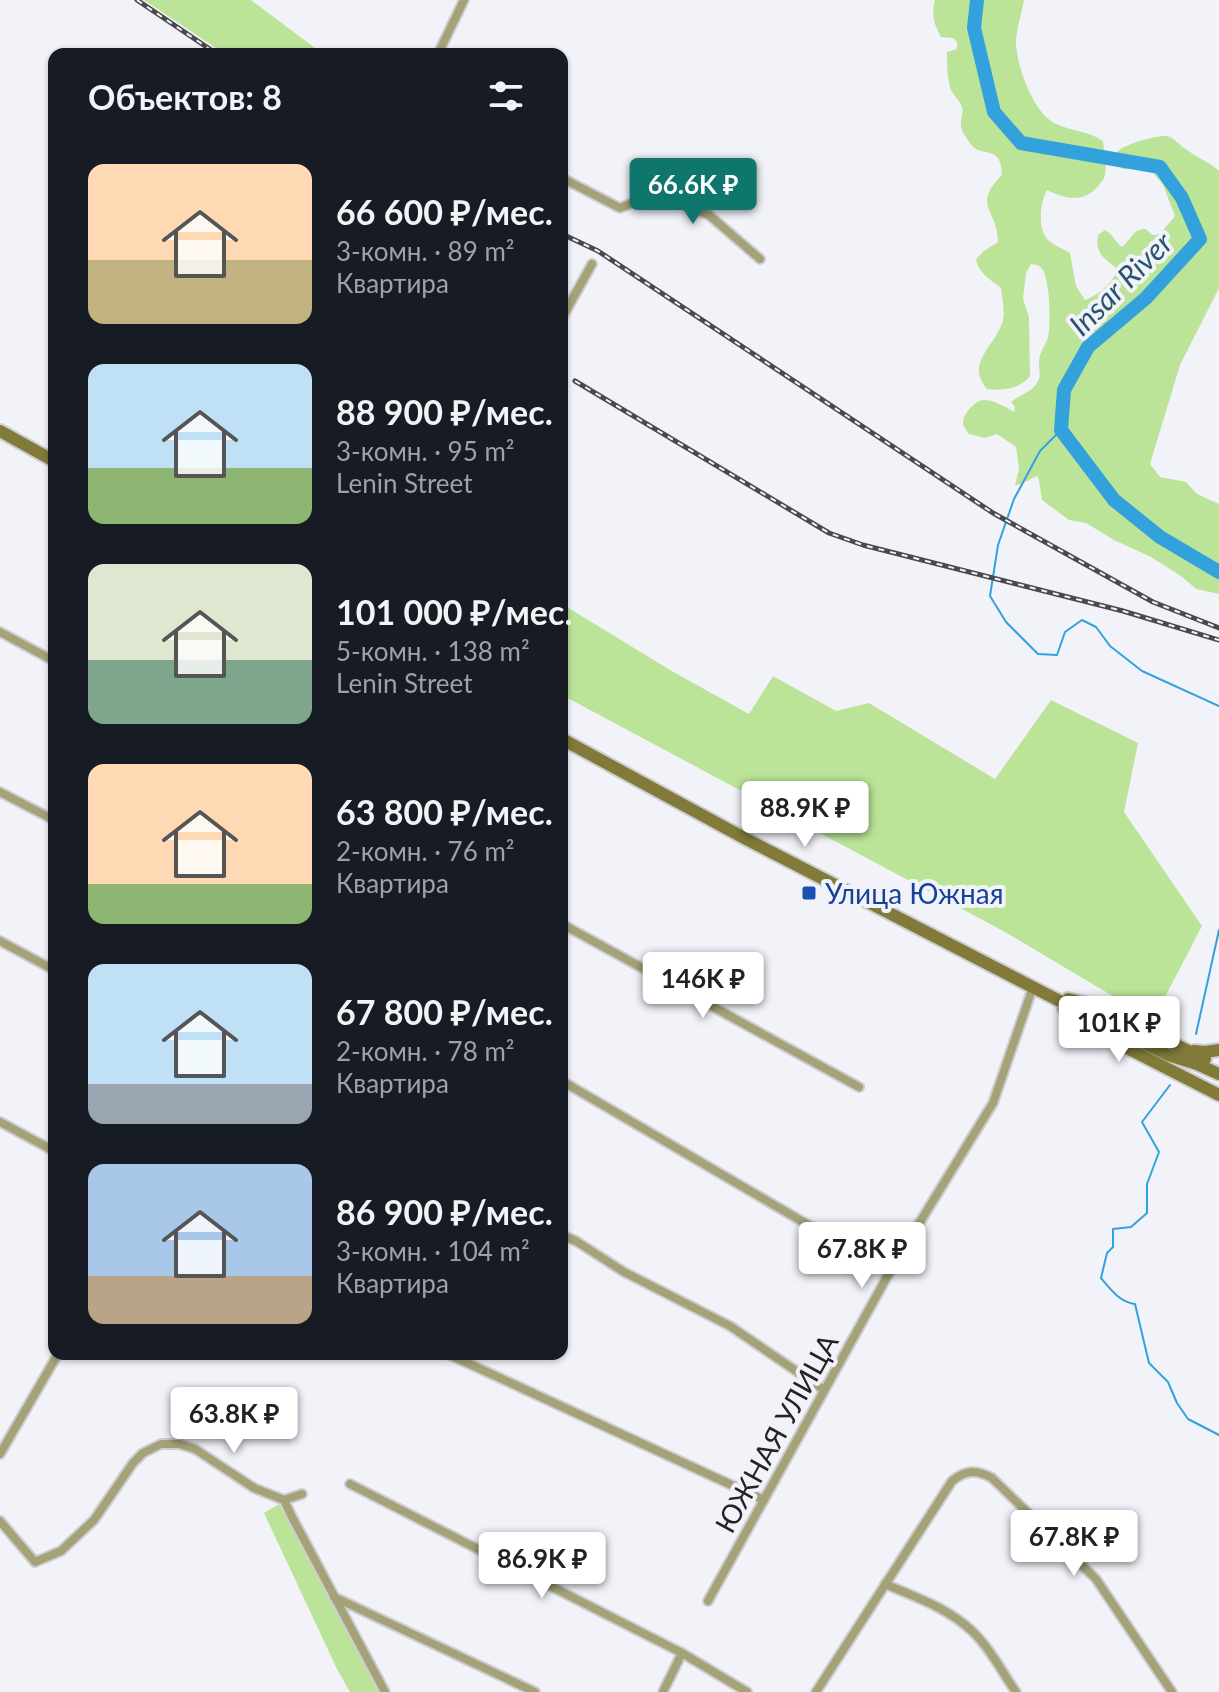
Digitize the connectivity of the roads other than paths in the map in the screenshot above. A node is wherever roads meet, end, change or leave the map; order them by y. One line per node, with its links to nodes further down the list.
1 (464, 0): 2 (street)
2 (441, 48)
3 (568, 181): 4 (street)
4 (760, 259)
5 (592, 264): 6 (street)
6 (568, 307)
7 (0, 431): 8 (main road)
8 (48, 458)
9 (0, 632): 10 (street)
10 (48, 658)
11 (568, 742): 17 (main road)
12 (0, 792): 13 (street)
13 (48, 817)
14 (568, 927): 25 (street)
15 (0, 941): 16 (street)
16 (48, 967)
17 (1033, 987): 18 (main road); 31 (street, ЮЖНАЯ УЛИЦА)
18 (1046, 994): 19 (main road); 21 (main road); 27 (main road)
19 (1184, 1050): 20 (main road); 22 (main road)
20 (1219, 1050)
21 (1168, 1055): 23 (main road); 26 (main road)
22 (1219, 1066)
23 (1219, 1074)
24 (568, 1085): 31 (street)
25 (859, 1087)
26 (1219, 1087)
27 (1219, 1095)
28 (0, 1122): 29 (street)
29 (48, 1148)
30 (568, 1238): 34 (street)
31 (893, 1266): 34 (street, ЮЖНАЯ УЛИЦА)
32 (55, 1360): 35 (street)
33 (461, 1360): 39 (street)
34 (824, 1390): 39 (street, ЮЖНАЯ УЛИЦА)
35 (0, 1454)
36 (350, 1484): 44 (street)
37 (302, 1494): 38 (street)
38 (284, 1500): 40 (street); 42 (street)
39 (764, 1500): 43 (street, ЮЖНАЯ УЛИЦА)
40 (0, 1521)
41 (885, 1584): 45 (street); 50 (street); 51 (street)
42 (333, 1597): 46 (street); 47 (street)
43 (708, 1601)
44 (682, 1653): 48 (street); 49 (street)
45 (819, 1691)
46 (385, 1692)
47 (535, 1692)
48 (663, 1692)
49 (747, 1692)
50 (1016, 1692)
51 (1172, 1692)

